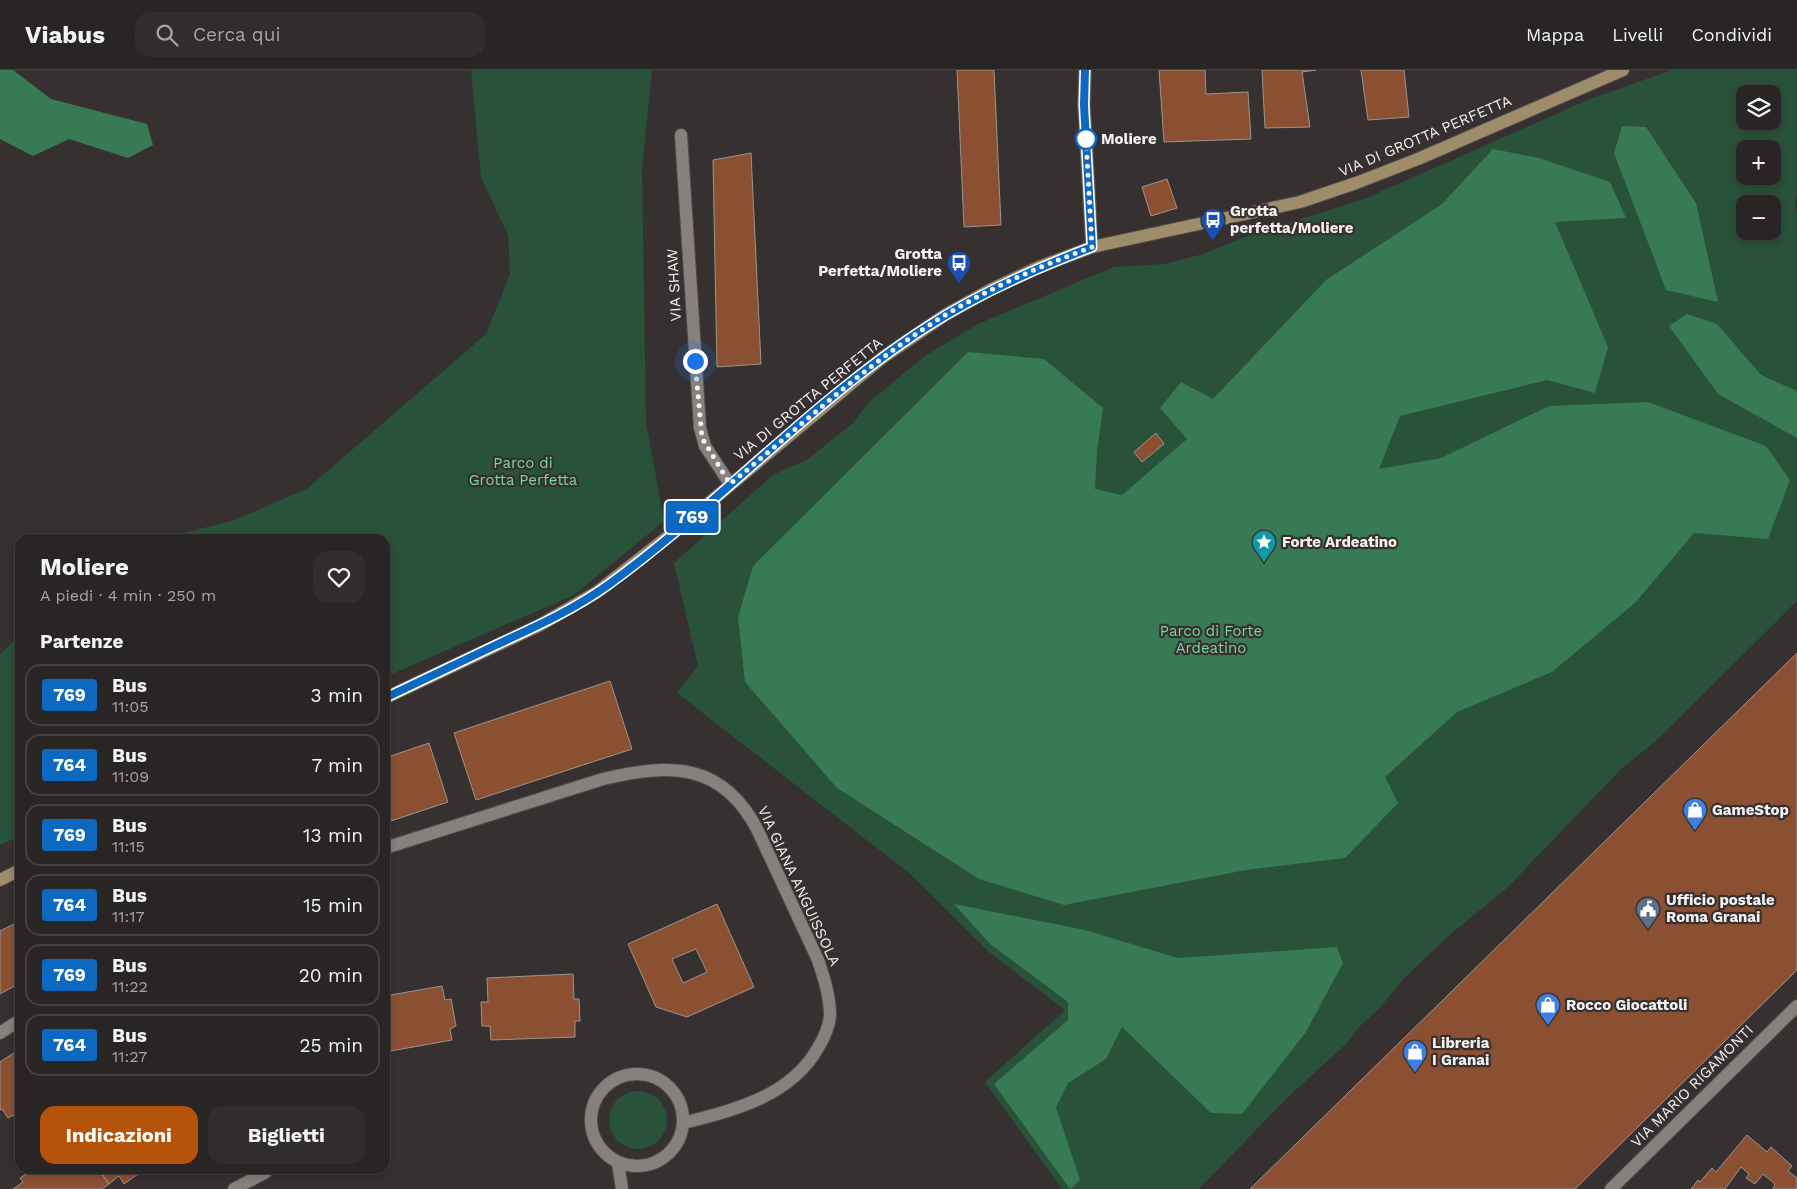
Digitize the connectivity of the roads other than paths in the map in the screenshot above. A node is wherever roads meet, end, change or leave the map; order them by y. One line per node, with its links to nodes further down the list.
1 (1085, 70): 4 (street)
2 (1623, 70): 4 (street, VIA DI GROTTA PERFETTA)
3 (682, 135): 5 (street, VIA SHAW)
4 (1092, 247): 5 (street, VIA DI GROTTA PERFETTA)
5 (730, 484): 6 (street, VIA DI GROTTA PERFETTA)
6 (390, 696)
7 (390, 846): 13 (street, VIA GIANA ANGUISSOLA)
8 (15, 872): 9 (street)
9 (0, 880)
10 (1797, 1006): 18 (street, VIA MARIO RIGAMONTI)
11 (15, 1023): 12 (street)
12 (0, 1033)
13 (683, 1123): 14 (street); 14 (street)
14 (618, 1163): 17 (street)
15 (262, 1174): 16 (street)
16 (234, 1189)
17 (622, 1189)
18 (1611, 1189)

